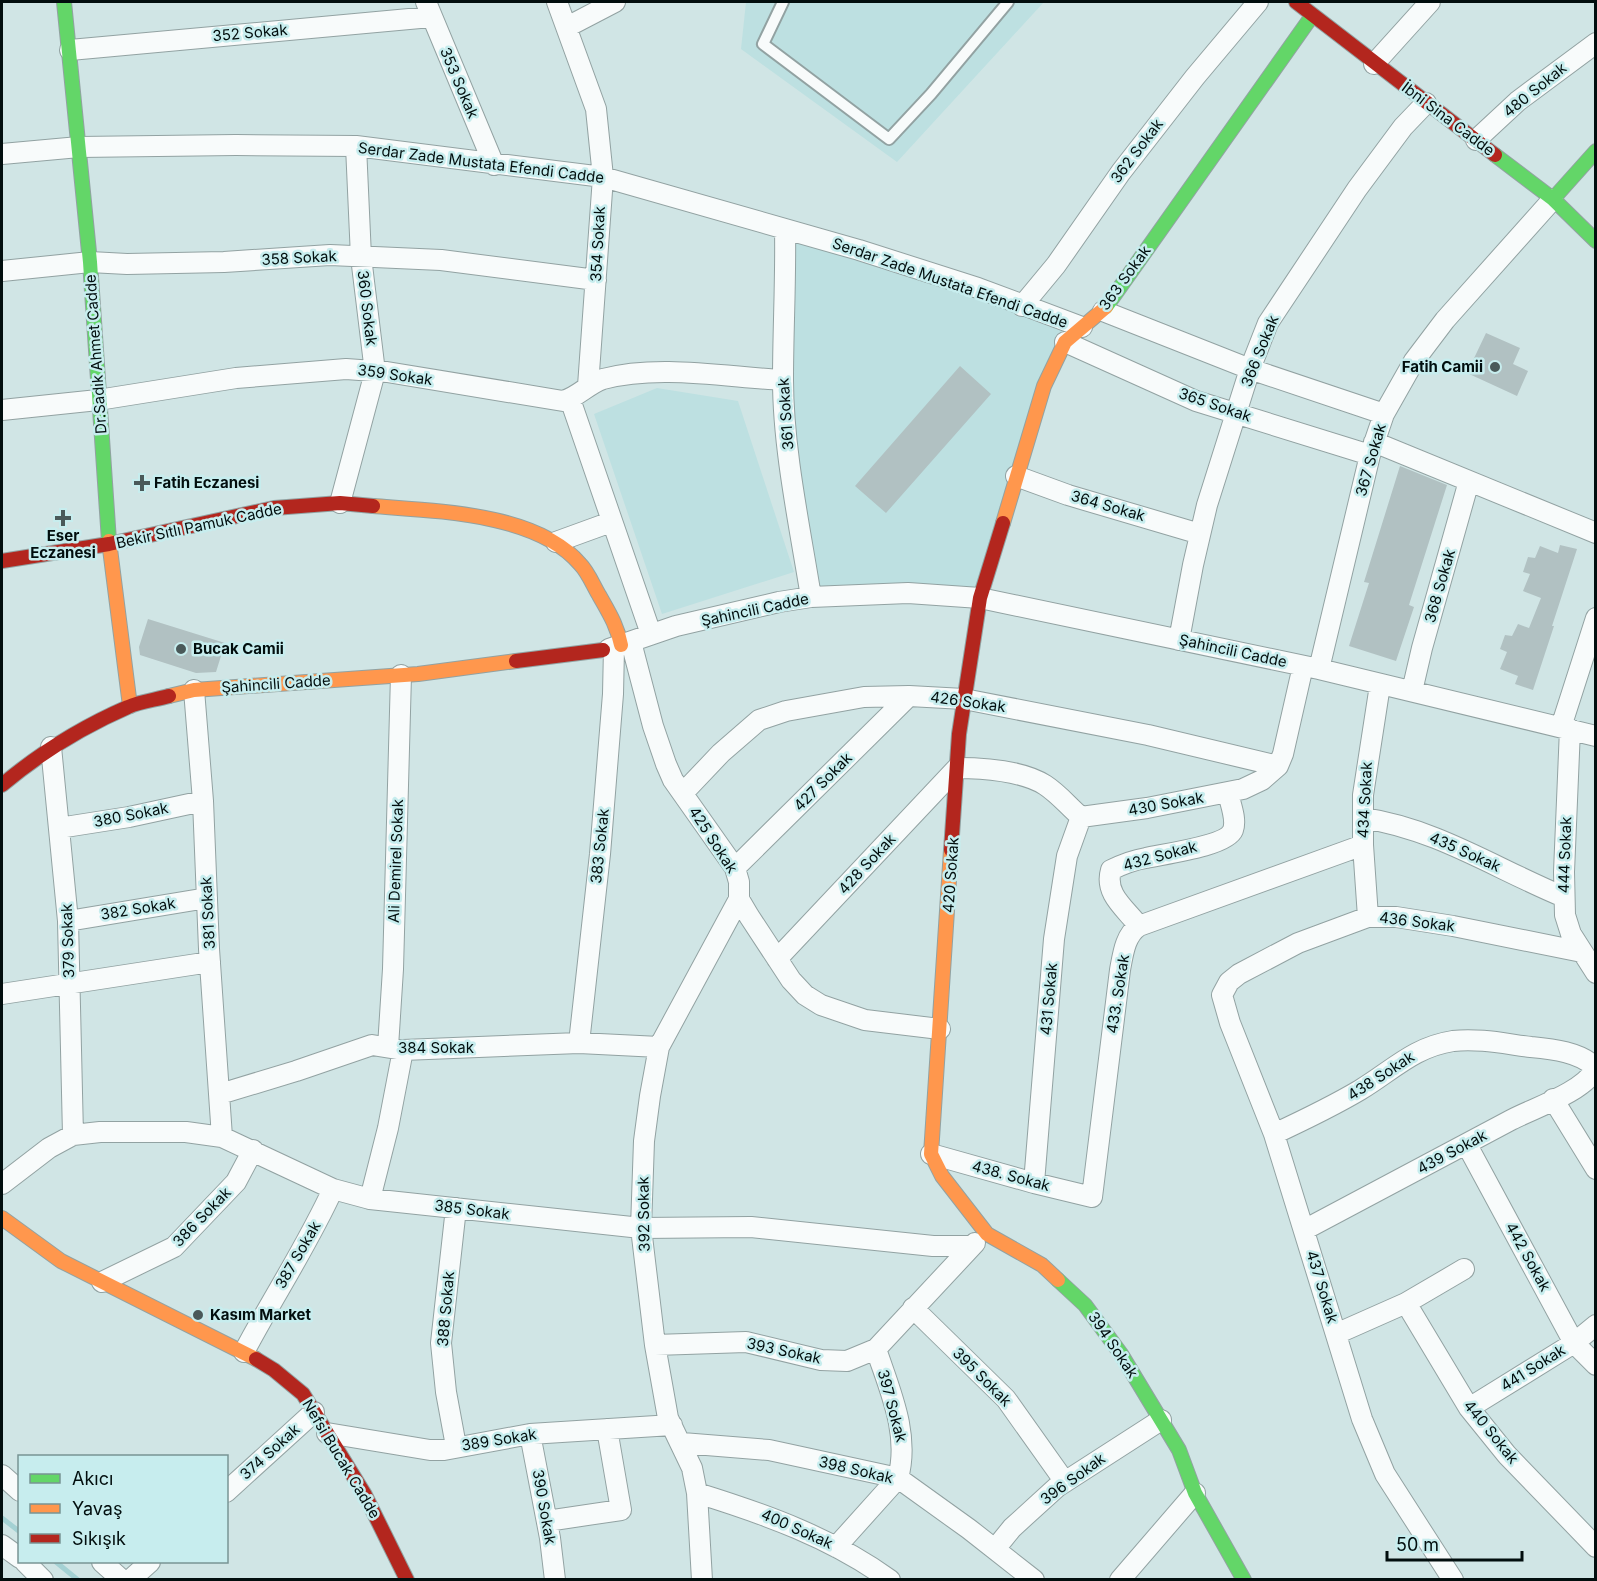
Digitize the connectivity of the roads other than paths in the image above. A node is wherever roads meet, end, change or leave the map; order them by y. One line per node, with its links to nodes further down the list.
1 (63, 2): 13 (street, Dr.Sadık Ahmet Cadde)
2 (557, 2): 11 (street, 354 Sokak)
3 (615, 2): 11 (street)
4 (783, 2): 5 (lane)
5 (1008, 2)
6 (1258, 2): 30 (street, 362 Sokak)
7 (1296, 2): 10 (street, İbni Sina Cadde)
8 (1430, 2): 14 (street)
9 (428, 9): 13 (street, 352 Sokak); 21 (street, 353 Sokak)
10 (1312, 16): 14 (street, İbni Sina Cadde); 31 (street, 363 Sokak)
11 (567, 27): 22 (street, 354 Sokak)
12 (1596, 43): 16 (street, 480 Sokak)
13 (70, 50): 18 (street, Dr.Sadık Ahmet Cadde)
14 (1374, 64): 15 (street, İbni Sina Cadde)
15 (1426, 103): 16 (street, İbni Sina Cadde); 34 (street, 366 Sokak)
16 (1476, 140): 23 (street, İbni Sina Cadde)
17 (356, 146): 18 (street, Serdar Zade Mustata Efendi Cadde); 21 (street, Serdar Zade Mustata Efendi Cadde); 26 (street, 360 Sokak)
18 (79, 147): 20 (street, Serdar Zade Mustata Efendi Cadde); 27 (street, Dr.Sadık Ahmet Cadde)
19 (1596, 151): 23 (street)
20 (2, 154)
21 (494, 165): 22 (street, Serdar Zade Mustata Efendi Cadde)
22 (603, 177): 24 (street, Serdar Zade Mustata Efendi Cadde); 29 (street, 354 Sokak)
23 (1553, 199): 25 (street, İbni Sina Cadde); 42 (street, 367 Sokak)
24 (785, 229): 30 (street, Serdar Zade Mustata Efendi Cadde); 36 (street, 361 Sokak)
25 (1596, 242)
26 (361, 257): 27 (street, 358 Sokak); 29 (street, 358 Sokak); 35 (street, 360 Sokak)
27 (90, 262): 28 (street, 358 Sokak); 39 (street, Dr.Sadık Ahmet Cadde)
28 (2, 271)
29 (596, 280): 37 (street, 354 Sokak)
30 (1022, 306): 32 (street, Serdar Zade Mustata Efendi Cadde)
31 (1103, 311): 32 (street, 363 Sokak); 34 (street)
32 (1082, 327): 33 (street, 363 Sokak)
33 (1065, 342): 41 (street, 365 Sokak); 44 (street, 363 Sokak)
34 (1250, 369): 41 (street, 366 Sokak); 42 (street)
35 (375, 372): 38 (street, 359 Sokak); 39 (street, 359 Sokak); 46 (street, 360 Sokak)
36 (783, 380): 37 (street); 53 (street, 361 Sokak)
37 (588, 386): 38 (street)
38 (570, 399): 47 (street)
39 (98, 400): 40 (street, 359 Sokak); 51 (street, Dr.Sadık Ahmet Cadde)
40 (2, 410)
41 (1236, 413): 43 (street, 365 Sokak); 49 (street, 366 Sokak)
42 (1384, 414): 43 (street, 367 Sokak)
43 (1372, 449): 45 (street, 365 Sokak); 59 (street, 367 Sokak)
44 (1016, 476): 49 (street, 364 Sokak); 54 (street, 363 Sokak)
45 (1469, 481): 48 (street, 365 Sokak); 63 (street, 368 Sokak)
46 (340, 503): 50 (street, Bekir Sıtlı Pamuk Cadde); 51 (street, Bekir Sıtlı Pamuk Cadde)
47 (611, 522): 50 (street); 56 (street)
48 (1596, 533)
49 (1200, 534): 57 (street, 366 Sokak)
50 (556, 542): 58 (street, Bekir Sıtlı Pamuk Cadde)
51 (110, 544): 52 (street, Bekir Sıtlı Pamuk Cadde); 66 (street, Dr.Sadık Ahmet Cadde)
52 (2, 561)
53 (811, 597): 54 (street, Şahincili Cadde); 56 (street, Şahincili Cadde)
54 (980, 598): 57 (street, Şahincili Cadde); 65 (street, 420 Sokak)
55 (1596, 618): 67 (street, 444 Sokak)
56 (651, 634): 58 (street, Şahincili Cadde)
57 (1179, 640): 59 (street, Şahincili Cadde)
58 (617, 646): 60 (street, Şahincili Cadde); 73 (street, 425 Sokak); 95 (street, 383 Sokak)
59 (1311, 667): 61 (street, Şahincili Cadde); 70 (street)
60 (401, 675): 62 (street, Şahincili Cadde); 97 (street, Ali Demirel Sokak)
61 (1380, 685): 63 (street, Şahincili Cadde); 77 (street, 434 Sokak)
62 (194, 690): 66 (street, Şahincili Cadde); 75 (street, 381 Sokak)
63 (1412, 692): 67 (street, Şahincili Cadde)
64 (909, 696): 65 (street, 426 Sokak); 73 (street, 426 Sokak); 80 (street, 427 Sokak)
65 (964, 699): 70 (street, 426 Sokak); 71 (street, 420 Sokak)
66 (130, 706): 69 (street, Şahincili Cadde)
67 (1565, 728): 68 (street, Şahincili Cadde); 81 (street, 444 Sokak)
68 (1596, 736)
69 (51, 747): 72 (street, Şahincili Cadde); 78 (street, 379 Sokak)
70 (1278, 766): 74 (street, 430 Sokak)
71 (957, 768): 76 (street); 88 (street, 428 Sokak); 94 (street, 420 Sokak)
72 (2, 785)
73 (683, 793): 80 (street, 425 Sokak)
74 (1228, 793): 76 (street, 430 Sokak); 86 (street, 432 Sokak)
75 (202, 801): 78 (street, 380 Sokak); 82 (street, 381 Sokak)
76 (1081, 818): 108 (street, 431 Sokak)
77 (1363, 818): 79 (street, 434 Sokak); 81 (street, 435 Sokak)
78 (59, 828): 85 (street, 379 Sokak)
79 (1363, 845): 84 (street, 434 Sokak); 86 (street)
80 (735, 868): 83 (street, 425 Sokak)
81 (1564, 897): 87 (street, 444 Sokak)
82 (207, 898): 85 (street, 382 Sokak); 89 (street, 381 Sokak)
83 (739, 899): 88 (street, 425 Sokak); 96 (street, 392 Sokak)
84 (1368, 917): 87 (street, 436 Sokak); 91 (street, 436 Sokak)
85 (68, 921): 92 (street, 379 Sokak)
86 (1139, 926): 111 (street, 433. Sokak)
87 (1582, 952): 90 (street, 444 Sokak)
88 (777, 959): 94 (street, 425 Sokak)
89 (210, 962): 92 (street); 99 (street, 381 Sokak)
90 (1596, 973)
91 (1229, 982): 101 (street, 437 Sokak)
92 (69, 985): 93 (street); 102 (street, 379 Sokak)
93 (2, 994)
94 (940, 1029): 106 (street, 420 Sokak)
95 (579, 1044): 96 (street, 384 Sokak); 97 (street, 384 Sokak)
96 (659, 1047): 115 (street, 392 Sokak)
97 (395, 1049): 99 (street, 384 Sokak); 112 (street)
98 (1596, 1069): 100 (street, 439 Sokak); 101 (street, 438 Sokak)
99 (220, 1094): 103 (street, 381 Sokak)
100 (1553, 1099): 104 (street, 439 Sokak); 107 (street)
101 (1274, 1134): 116 (street, 437 Sokak)
102 (73, 1135): 103 (street, 385 Sokak); 109 (street, 385 Sokak)
103 (222, 1137): 105 (street, 385 Sokak)
104 (1467, 1145): 116 (street, 439 Sokak); 125 (street, 442 Sokak)
105 (253, 1150): 110 (street, 385 Sokak); 120 (street, 386 Sokak)
106 (931, 1154): 108 (street, 438. Sokak); 117 (street, 394 Sokak)
107 (1596, 1169)
108 (1034, 1183): 111 (street, 438. Sokak)
109 (2, 1184)
110 (333, 1189): 112 (street, 385 Sokak); 128 (street, 387 Sokak)
111 (1092, 1197)
112 (370, 1199): 113 (street, 385 Sokak)
113 (456, 1208): 115 (street, 385 Sokak); 138 (street, 388 Sokak)
114 (2, 1218): 120 (street, Nefsi Bucak Cadde)
115 (640, 1228): 118 (street, 385 Sokak); 126 (street, 392 Sokak)
116 (1304, 1230): 124 (street, 437 Sokak)
117 (987, 1234): 118 (street); 132 (street, 394 Sokak)
118 (970, 1246): 122 (street)
119 (1464, 1269): 121 (street)
120 (102, 1282): 128 (street, Nefsi Bucak Cadde)
121 (1406, 1303): 124 (street); 130 (street, 440 Sokak)
122 (913, 1308): 127 (street); 141 (street, 395 Sokak)
123 (1596, 1325): 125 (street, 441 Sokak)
124 (1336, 1334): 163 (street, 437 Sokak)
125 (1574, 1343): 129 (street, 442 Sokak); 130 (street, 441 Sokak)
126 (655, 1345): 127 (street, 393 Sokak); 133 (street, 392 Sokak)
127 (876, 1349): 140 (street, 397 Sokak)
128 (244, 1352): 131 (street, Nefsi Bucak Cadde)
129 (1596, 1365)
130 (1469, 1408): 149 (street, 440 Sokak)
131 (314, 1412): 135 (street, Nefsi Bucak Cadde); 143 (street, 374 Sokak)
132 (1161, 1420): 141 (street, 396 Sokak); 145 (street, 394 Sokak)
133 (672, 1425): 134 (street, 389 Sokak); 137 (street, 392 Sokak)
134 (607, 1429): 136 (street, 389 Sokak); 146 (street)
135 (327, 1433): 138 (street, 389 Sokak); 156 (street, Nefsi Bucak Cadde)
136 (530, 1434): 138 (street, 389 Sokak); 146 (street, 390 Sokak)
137 (682, 1443): 140 (street, 398 Sokak); 144 (street, 392 Sokak)
138 (456, 1446)
139 (2, 1475): 142 (street)
140 (898, 1478): 148 (street); 150 (street, 398 Sokak)
141 (1065, 1482): 150 (street, 396 Sokak)
142 (18, 1489)
143 (228, 1490)
144 (697, 1493): 148 (street, 400 Sokak); 158 (street, 392 Sokak)
145 (1195, 1493): 161 (street); 162 (street, 394 Sokak)
146 (547, 1521): 157 (street, 390 Sokak)
147 (2, 1545): 151 (street)
148 (836, 1547): 159 (street, 400 Sokak)
149 (1596, 1547)
150 (995, 1549): 160 (street, 398 Sokak)
151 (18, 1560)
152 (103, 1563): 154 (street)
153 (149, 1563): 155 (street)
154 (122, 1580)
155 (130, 1580)
156 (407, 1580)
157 (555, 1580)
158 (702, 1580)
159 (890, 1580)
160 (1034, 1580)
161 (1120, 1580)
162 (1244, 1580)
163 (1454, 1580)

